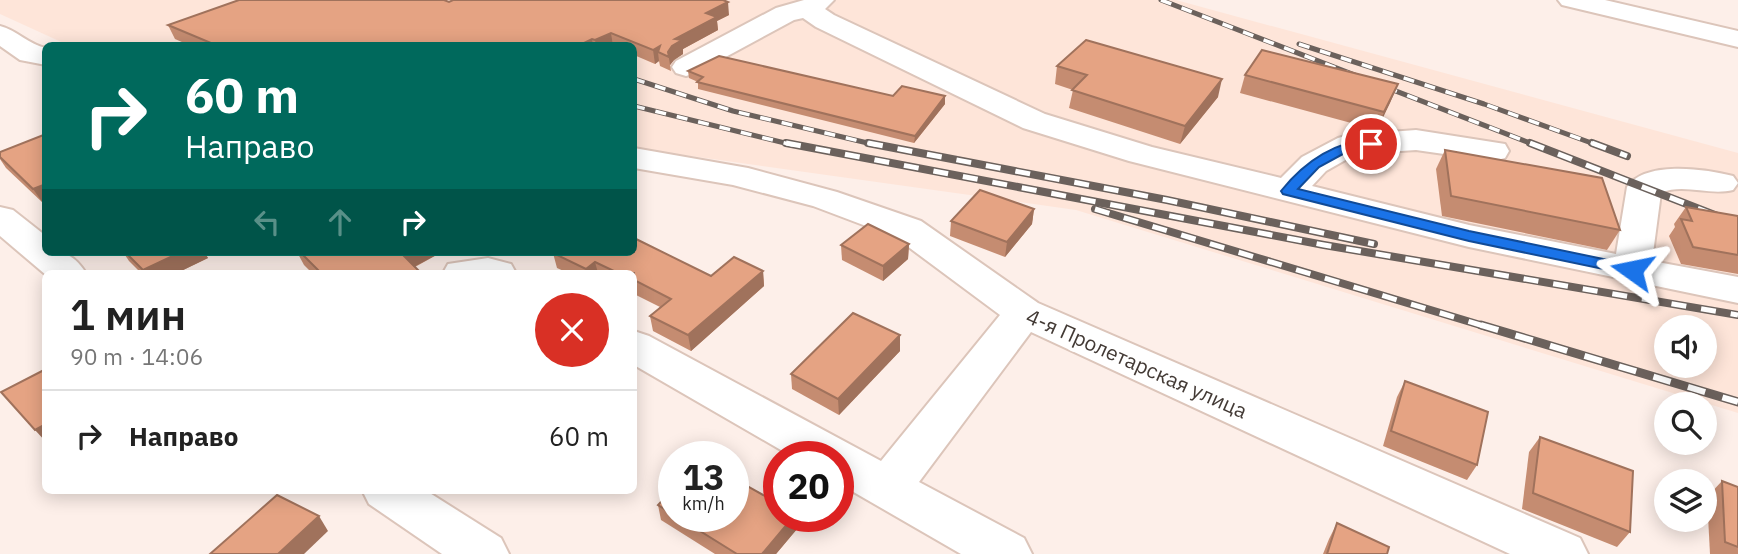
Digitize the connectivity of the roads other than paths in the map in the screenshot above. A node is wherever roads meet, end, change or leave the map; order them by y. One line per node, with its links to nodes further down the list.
1 (1571, 0): 4 (street)
2 (815, 4): 6 (street); 10 (street)
3 (0, 34): 5 (street)
4 (1738, 39)
5 (42, 56)
6 (686, 67)
7 (1493, 151): 10 (street)
8 (637, 158): 17 (street, 4-я Пролетарская улица)
9 (1721, 183): 15 (street)
10 (1288, 191): 15 (street)
11 (0, 218): 12 (street)
12 (42, 252)
13 (46, 256): 14 (street)
14 (63, 270)
15 (1632, 270): 16 (street)
16 (1738, 290)
17 (1024, 313): 21 (street); 25 (street, 4-я Пролетарская улица)
18 (637, 348): 19 (street)
19 (804, 441)
20 (854, 469): 21 (street)
21 (888, 487): 24 (street)
22 (392, 494): 23 (street)
23 (483, 554)
24 (1006, 554)
25 (1562, 554)

